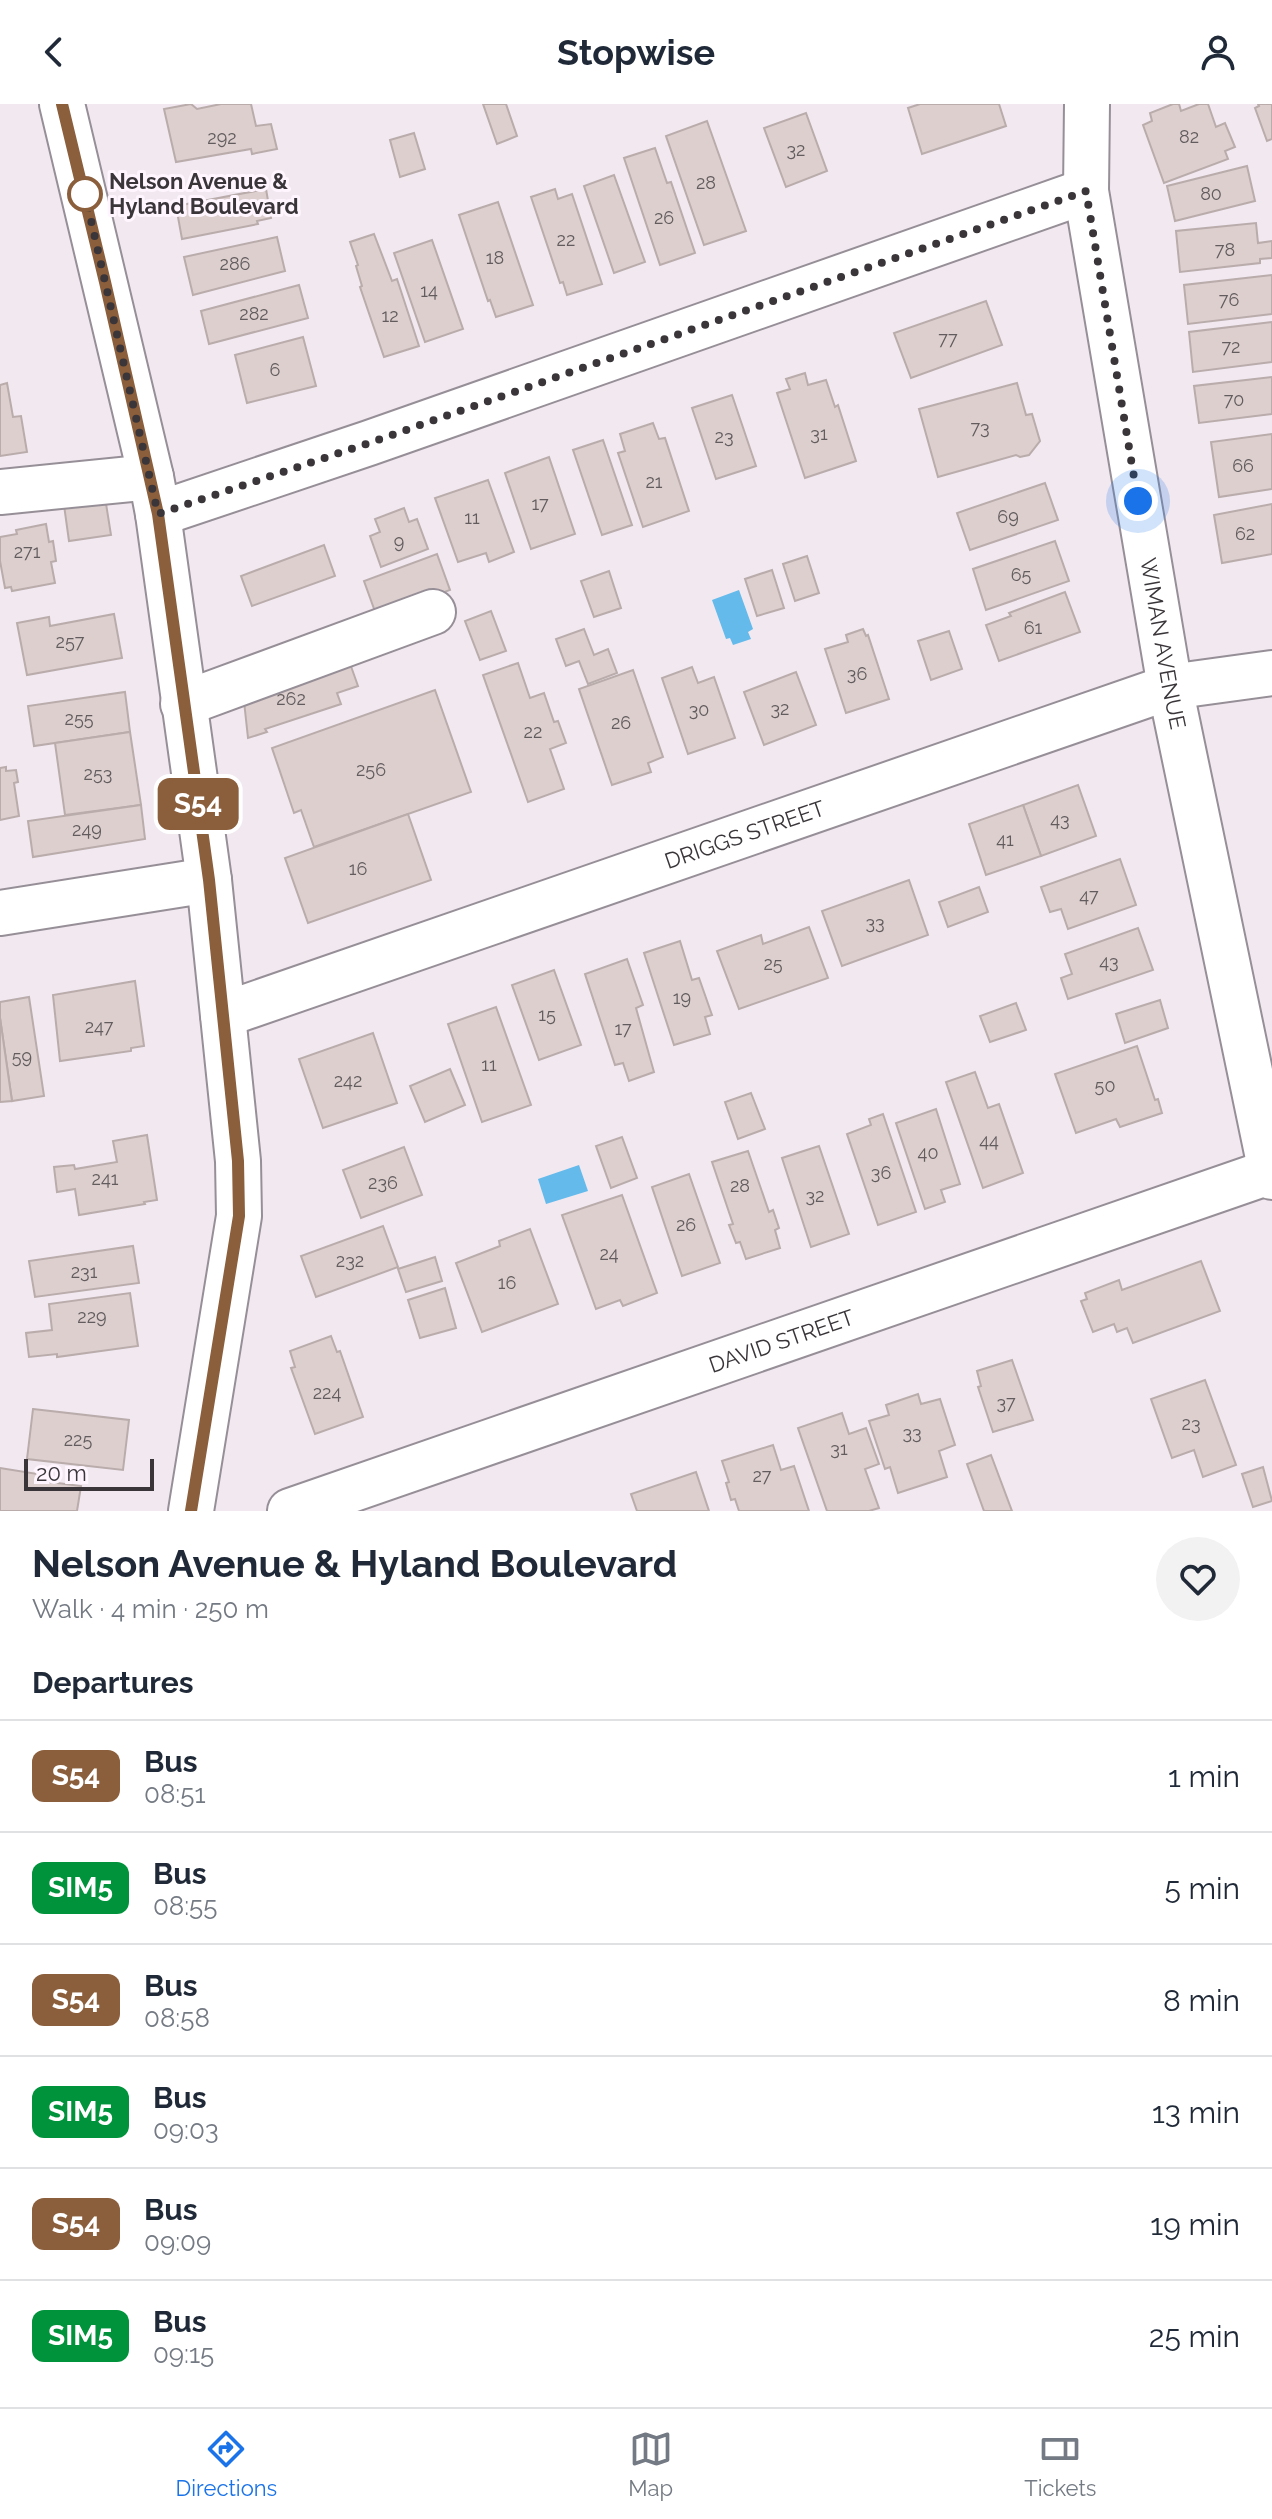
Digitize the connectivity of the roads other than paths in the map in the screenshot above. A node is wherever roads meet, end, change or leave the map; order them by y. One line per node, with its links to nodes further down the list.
1 (62, 104): 5 (street)
2 (1087, 104): 3 (street, WIMAN AVENUE)
3 (1086, 191): 5 (street); 8 (street, WIMAN AVENUE)
4 (0, 492): 5 (street)
5 (154, 496): 9 (street)
6 (433, 612): 9 (street)
7 (1272, 673): 8 (street, DRIGGS STREET)
8 (1170, 687): 12 (street, DRIGGS STREET); 13 (street, WIMAN AVENUE)
9 (183, 704): 10 (street)
10 (209, 880): 11 (street); 12 (street)
11 (0, 913)
12 (223, 1015): 14 (street)
13 (1272, 1173): 15 (street, DAVID STREET)
14 (191, 1511)
15 (290, 1511)

